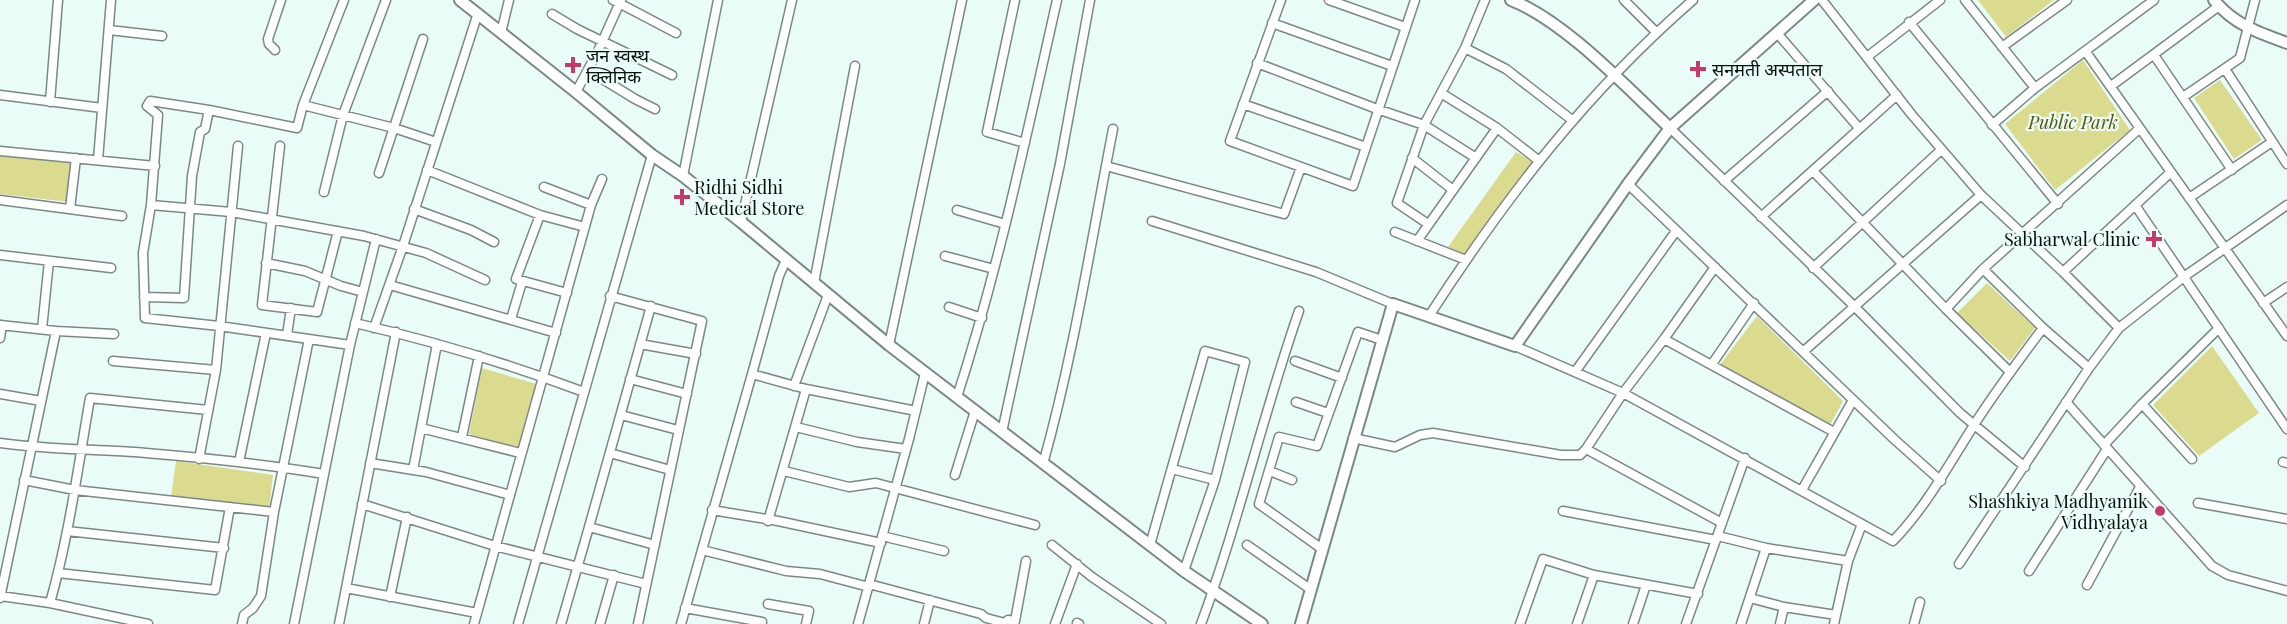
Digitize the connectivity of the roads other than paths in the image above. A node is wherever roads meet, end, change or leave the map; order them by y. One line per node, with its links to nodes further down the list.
1 (58, 0): 67 (street)
2 (111, 0): 37 (street)
3 (281, 0): 48 (street)
4 (344, 0): 69 (street)
5 (386, 0): 74 (street)
6 (460, 0): 31 (street)
7 (509, 0): 39 (street)
8 (718, 0): 107 (street)
9 (792, 0): 132 (street)
10 (962, 0): 205 (street)
11 (1015, 0): 86 (street)
12 (1057, 0): 86 (street)
13 (1090, 0): 244 (street)
14 (1281, 0): 34 (street)
15 (1329, 0): 29 (street)
16 (1415, 0): 35 (street)
17 (1485, 0): 47 (street)
18 (1511, 0): 58 (street)
19 (1624, 0): 38 (street)
20 (1693, 0): 38 (street)
21 (1814, 0): 41 (street)
22 (1822, 0): 51 (street)
23 (1940, 0): 33 (street)
24 (1965, 0): 46 (street)
25 (2067, 0): 46 (street)
26 (2154, 0): 49 (street)
27 (2255, 0): 36 (street)
28 (618, 1): 40 (street); 44 (street)
29 (1342, 2): 35 (street)
30 (2216, 3): 36 (street); 50 (street)
31 (478, 13): 39 (street); 84 (street)
32 (552, 14): 44 (street)
33 (1909, 22): 51 (street); 77 (street)
34 (1272, 23): 52 (street); 54 (street)
35 (1406, 27): 54 (street)
36 (2248, 29): 45 (street); 55 (street)
37 (109, 30): 42 (street); 70 (street)
38 (1656, 32): 58 (street)
39 (501, 33): 62 (street)
40 (676, 33)
41 (1777, 33): 61 (street); 80 (street)
42 (162, 36)
43 (423, 39): 78 (street)
44 (603, 41): 56 (street); 57 (street)
45 (2287, 43)
46 (2002, 47): 60 (street)
47 (1465, 48): 63 (street); 75 (street)
48 (275, 50)
49 (2086, 52): 59 (street); 60 (street)
50 (2154, 55): 59 (street); 66 (street)
51 (1867, 57): 65 (street)
52 (1257, 63): 68 (street); 72 (street)
53 (855, 66): 163 (street)
54 (1392, 66): 72 (street)
55 (2225, 69): 66 (street); 85 (street)
56 (588, 70): 62 (street); 71 (street)
57 (672, 75)
58 (1613, 75): 75 (street); 80 (street)
59 (2111, 86): 83 (street)
60 (2035, 88): 77 (street)
61 (1828, 91): 81 (street); 109 (street)
62 (576, 92): 92 (street)
63 (1441, 93): 76 (street); 79 (street)
64 (0, 95): 67 (street)
65 (1897, 95): 81 (street); 90 (street)
66 (2183, 97): 103 (street)
67 (50, 102): 70 (street)
68 (1242, 104): 89 (street); 101 (street)
69 (303, 105): 73 (street); 74 (street)
70 (102, 108): 96 (street)
71 (655, 109)
72 (1377, 109): 76 (street); 89 (street)
73 (209, 110): 99 (street); 122 (street)
74 (343, 115): 78 (street); 113 (street)
75 (1572, 120): 97 (street)
76 (1424, 125): 94 (street); 95 (street)
77 (1992, 125): 117 (street)
78 (394, 128): 84 (street); 106 (street)
79 (1497, 128): 95 (street); 97 (street)
80 (1670, 128): 109 (street); 110 (street)
81 (1859, 128): 104 (street)
82 (1113, 129): 100 (street)
83 (2139, 129): 105 (street); 117 (street)
84 (436, 142): 102 (street)
85 (2272, 142): 98 (street); 103 (street)
86 (1025, 143): 134 (street)
87 (237, 146): 126 (street)
88 (280, 146): 130 (street)
89 (1366, 147): 101 (street)
90 (1941, 150): 114 (street); 133 (street)
91 (0, 151): 93 (street)
92 (652, 155): 107 (street); 169 (street)
93 (76, 158): 96 (street); 123 (street)
94 (1412, 158): 112 (street); 135 (street)
95 (1476, 158): 112 (street)
96 (98, 160): 99 (street)
97 (1538, 160): 149 (street)
98 (2287, 162)
99 (155, 166): 118 (street)
100 (1106, 166): 101 (street); 261 (street)
101 (1301, 167)
102 (427, 170): 124 (street); 127 (street)
103 (2232, 170): 115 (street)
104 (1813, 171): 129 (street); 133 (street)
105 (2171, 172): 115 (street); 120 (street)
106 (379, 173)
107 (683, 176): 132 (street)
108 (602, 179): 119 (street)
109 (1724, 181): 129 (street)
110 (1628, 184): 138 (street); 206 (street)
111 (544, 188): 119 (street)
112 (1453, 189): 135 (street)
113 (324, 192)
114 (1980, 195): 140 (street); 152 (street)
115 (2189, 198): 145 (street)
116 (0, 200): 123 (street)
117 (2058, 204): 140 (street)
118 (151, 205): 122 (street); 170 (street)
119 (591, 205): 136 (street)
120 (2134, 205): 158 (street); 159 (street)
121 (2287, 206): 145 (street)
122 (190, 208): 126 (street); 170 (street)
123 (70, 209): 128 (street)
124 (414, 209): 143 (street); 144 (street)
125 (957, 210): 134 (street)
126 (231, 212): 130 (street); 185 (street)
127 (540, 215): 136 (street); 162 (street)
128 (122, 216)
129 (1761, 217): 155 (street)
130 (271, 219): 137 (street); 151 (street)
131 (1152, 221): 173 (street)
132 (741, 222): 148 (street)
133 (1862, 222): 152 (street); 155 (street)
134 (1005, 224): 156 (street)
135 (1428, 224): 142 (street)
136 (585, 227): 167 (street)
137 (338, 231): 141 (street); 160 (street)
138 (1676, 231): 153 (street); 215 (street)
139 (1395, 232): 142 (street)
140 (2022, 234): 157 (street); 158 (street)
141 (376, 239): 144 (street); 166 (street)
142 (1417, 241): 149 (street)
143 (494, 242)
144 (403, 246): 161 (street); 164 (street)
145 (2224, 248): 159 (street); 172 (street)
146 (0, 255): 150 (street)
147 (945, 256): 156 (street)
148 (786, 260): 163 (street); 218 (street)
149 (1466, 260): 180 (street)
150 (49, 261): 154 (street); 190 (street)
151 (266, 263): 160 (street); 177 (street)
152 (1903, 265): 176 (street); 178 (street)
153 (1715, 267): 171 (street); 200 (street)
154 (111, 268)
155 (1813, 268): 176 (street)
156 (994, 269): 181 (street)
157 (1983, 269): 178 (street); 187 (street)
158 (2063, 272): 188 (street)
159 (2185, 276): 188 (street); 189 (street)
160 (326, 279): 166 (street); 177 (street)
161 (485, 280)
162 (522, 282): 167 (street); 182 (street)
163 (814, 284): 168 (street)
164 (390, 285): 182 (street); 186 (street)
165 (2287, 287): 172 (street)
166 (363, 292): 183 (street)
167 (567, 293): 194 (street)
168 (828, 295): 205 (street); 222 (street)
169 (610, 296): 174 (street); 224 (street)
170 (144, 297): 185 (street)
171 (1754, 303): 207 (street); 212 (street)
172 (2263, 303): 197 (street)
173 (1393, 304): 180 (street); 201 (street)
174 (651, 306): 203 (street); 208 (street)
175 (949, 307): 181 (street)
176 (1855, 307): 207 (street); 239 (street)
177 (291, 308): 196 (street)
178 (1946, 309): 216 (street)
179 (1299, 311): 323 (street)
180 (1429, 316): 206 (street)
181 (982, 318): 228 (street)
182 (511, 319): 194 (street)
183 (355, 323): 186 (street); 204 (street)
184 (1, 325): 190 (street); 198 (street)
185 (219, 326): 193 (street); 214 (street)
186 (374, 328): 192 (street)
187 (2043, 328): 213 (street); 216 (street)
188 (2120, 328): 213 (street)
189 (2219, 328): 233 (street); 242 (street)
190 (42, 329): 191 (street)
191 (56, 331): 195 (street); 230 (street)
192 (396, 332): 202 (street); 260 (street)
193 (266, 333): 196 (street); 259 (street)
194 (556, 333): 219 (street)
195 (114, 334)
196 (287, 335): 199 (street)
197 (2287, 336)
198 (0, 338)
199 (309, 339): 204 (street); 262 (street)
200 (1665, 339): 212 (street); 225 (street)
201 (1382, 340): 220 (street); 247 (street)
202 (437, 344): 209 (street); 241 (street)
203 (640, 344): 208 (street); 221 (street)
204 (350, 345): 269 (street)
205 (889, 345): 217 (street)
206 (1515, 346): 215 (street)
207 (1804, 351): 229 (street)
208 (696, 354): 227 (street)
209 (479, 356): 219 (street); 246 (street)
210 (113, 361): 214 (street)
211 (1295, 361): 220 (street)
212 (1712, 364): 245 (street)
213 (2089, 368): 232 (street)
214 (216, 370): 234 (street)
215 (1575, 372): 225 (street)
216 (2010, 372): 239 (street)
217 (925, 373): 228 (street); 235 (street)
218 (752, 374): 222 (street); 283 (street)
219 (543, 376): 224 (street); 254 (street)
220 (1342, 378): 237 (street)
221 (630, 379): 227 (street); 238 (street)
222 (794, 386): 223 (street)
223 (806, 389): 235 (street); 240 (street)
224 (584, 392): 306 (street)
225 (1623, 393): 252 (street); 256 (street)
226 (0, 394): 230 (street)
227 (687, 394): 243 (street)
228 (957, 397): 236 (street)
229 (1853, 400): 245 (street); 274 (street)
230 (41, 401): 249 (street)
231 (1296, 402): 237 (street)
232 (2066, 402): 250 (street); 263 (street)
233 (2142, 404): 250 (street); 258 (street)
234 (208, 410): 253 (street); 257 (street)
235 (916, 411): 251 (street)
236 (975, 411): 244 (street); 270 (street)
237 (1328, 413): 268 (street)
238 (621, 415): 243 (street); 255 (street)
239 (1974, 426): 263 (street); 274 (street)
240 (796, 427): 251 (street); 267 (street)
241 (421, 428): 246 (street); 265 (street)
242 (2287, 429)
243 (678, 430): 266 (street)
244 (1002, 432): 261 (street)
245 (1834, 432): 278 (street)
246 (462, 437): 254 (street)
247 (1353, 438): 252 (street); 303 (street)
248 (0, 443): 249 (street)
249 (31, 447): 253 (street); 271 (street)
250 (2105, 447): 275 (street); 313 (street)
251 (906, 449): 276 (street)
252 (1586, 449): 289 (street)
253 (81, 450): 257 (street); 277 (street)
254 (520, 453): 279 (street)
255 (610, 453): 266 (street); 292 (street)
256 (1745, 458): 278 (street); 289 (street)
257 (199, 459): 259 (street)
258 (2192, 459)
259 (239, 462): 262 (street)
260 (370, 463): 265 (street); 281 (street)
261 (1043, 464): 298 (street)
262 (283, 467): 269 (street); 285 (street)
263 (2025, 467): 310 (street)
264 (1172, 469): 272 (street); 272 (street); 298 (street)
265 (413, 470): 279 (street)
266 (670, 470): 296 (street)
267 (784, 471): 276 (street); 288 (street)
268 (1270, 471): 273 (street); 303 (street)
269 (324, 474): 341 (street)
270 (955, 475)
271 (24, 480): 277 (street); 326 (street)
272 (1215, 480): 312 (street)
273 (1292, 480)
274 (1941, 481): 290 (street)
275 (2140, 487): 320 (street); 324 (street)
276 (896, 488): 291 (street); 295 (street)
277 (75, 490): 282 (street); 293 (street)
278 (1802, 490): 290 (street)
279 (510, 495): 300 (street)
280 (2198, 503): 287 (street)
281 (362, 504): 286 (street); 321 (street)
282 (230, 507): 285 (street); 301 (street)
283 (712, 510): 288 (street); 304 (street)
284 (1563, 511): 294 (street)
285 (274, 512): 340 (street)
286 (408, 517): 300 (street); 327 (street)
287 (2287, 519)
288 (768, 521): 295 (street)
289 (1722, 523): 294 (street)
290 (1862, 524): 308 (street)
291 (1035, 525)
292 (589, 527): 296 (street); 311 (street)
293 (67, 531): 301 (street); 314 (street)
294 (1717, 538): 302 (street); 325 (street)
295 (881, 539): 305 (street); 318 (street)
296 (655, 545): 317 (street)
297 (1052, 545): 309 (street)
298 (1150, 545): 312 (street)
299 (1247, 545): 322 (street)
300 (495, 546): 306 (street); 335 (street)
301 (224, 548): 314 (street)
302 (1766, 548): 308 (street); 328 (street)
303 (1322, 549): 322 (street)
304 (702, 550): 318 (street); 334 (street)
305 (944, 552)
306 (537, 557): 311 (street); 344 (street)
307 (1026, 561): 337 (street)
308 (1848, 561): 336 (street)
309 (1077, 564): 352 (street); 353 (street)
310 (1959, 564)
311 (578, 566): 316 (street); 345 (street)
312 (1184, 571): 323 (street)
313 (2029, 572)
314 (58, 573): 331 (street)
315 (1594, 574): 319 (street); 357 (street); 358 (street)
316 (614, 575): 317 (street); 346 (street)
317 (646, 584): 347 (street)
318 (869, 585): 329 (street); 350 (street)
319 (1646, 585): 325 (street); 359 (street)
320 (2087, 585)
321 (346, 588): 327 (street); 342 (street)
322 (1310, 589): 356 (street)
323 (1213, 591): 354 (street); 355 (street)
324 (2287, 591)
325 (1698, 594): 360 (street)
326 (0, 597): 331 (street)
327 (390, 597): 335 (street)
328 (1750, 598): 333 (street); 361 (street)
329 (930, 600): 337 (street); 351 (street)
330 (1920, 602): 363 (street)
331 (50, 603): 339 (street)
332 (768, 604): 349 (street)
333 (1784, 606): 336 (street); 362 (street)
334 (685, 608): 338 (street); 348 (street)
335 (477, 613): 343 (street)
336 (1835, 620)
337 (985, 621)
338 (762, 622)
339 (148, 624)
340 (242, 624)
341 (294, 624)
342 (339, 624)
343 (474, 624)
344 (518, 624)
345 (561, 624)
346 (600, 624)
347 (638, 624)
348 (681, 624)
349 (806, 624)
350 (858, 624)
351 (924, 624)
352 (1055, 624)
353 (1161, 624)
354 (1201, 624)
355 (1262, 624)
356 (1301, 624)
357 (1520, 624)
358 (1577, 624)
359 (1633, 624)
360 (1686, 624)
361 (1741, 624)
362 (1780, 624)
363 (1914, 624)

